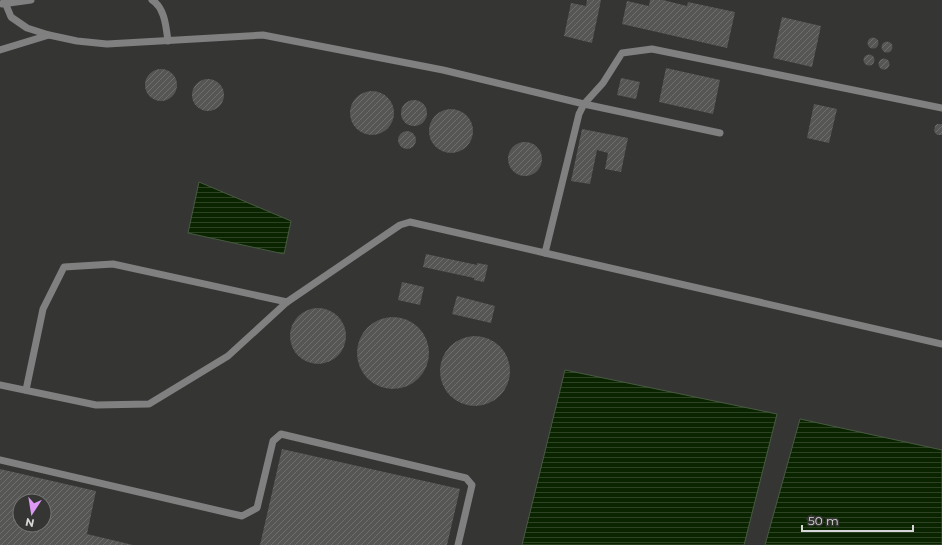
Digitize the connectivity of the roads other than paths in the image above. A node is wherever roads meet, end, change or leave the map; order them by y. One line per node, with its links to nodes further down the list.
1 (31, 0): 3 (lane)
2 (152, 0): 5 (lane)
3 (3, 3): 4 (lane)
4 (49, 35): 5 (lane); 6 (lane)
5 (168, 41): 7 (lane)
6 (0, 50)
7 (584, 104): 8 (lane); 9 (lane); 10 (lane)
8 (942, 108)
9 (720, 133)
10 (545, 253): 11 (lane); 12 (lane)
11 (287, 302): 14 (lane); 14 (lane)
12 (942, 344)
13 (0, 385): 14 (lane)
14 (26, 390)
15 (0, 460): 16 (lane)
16 (458, 545)

